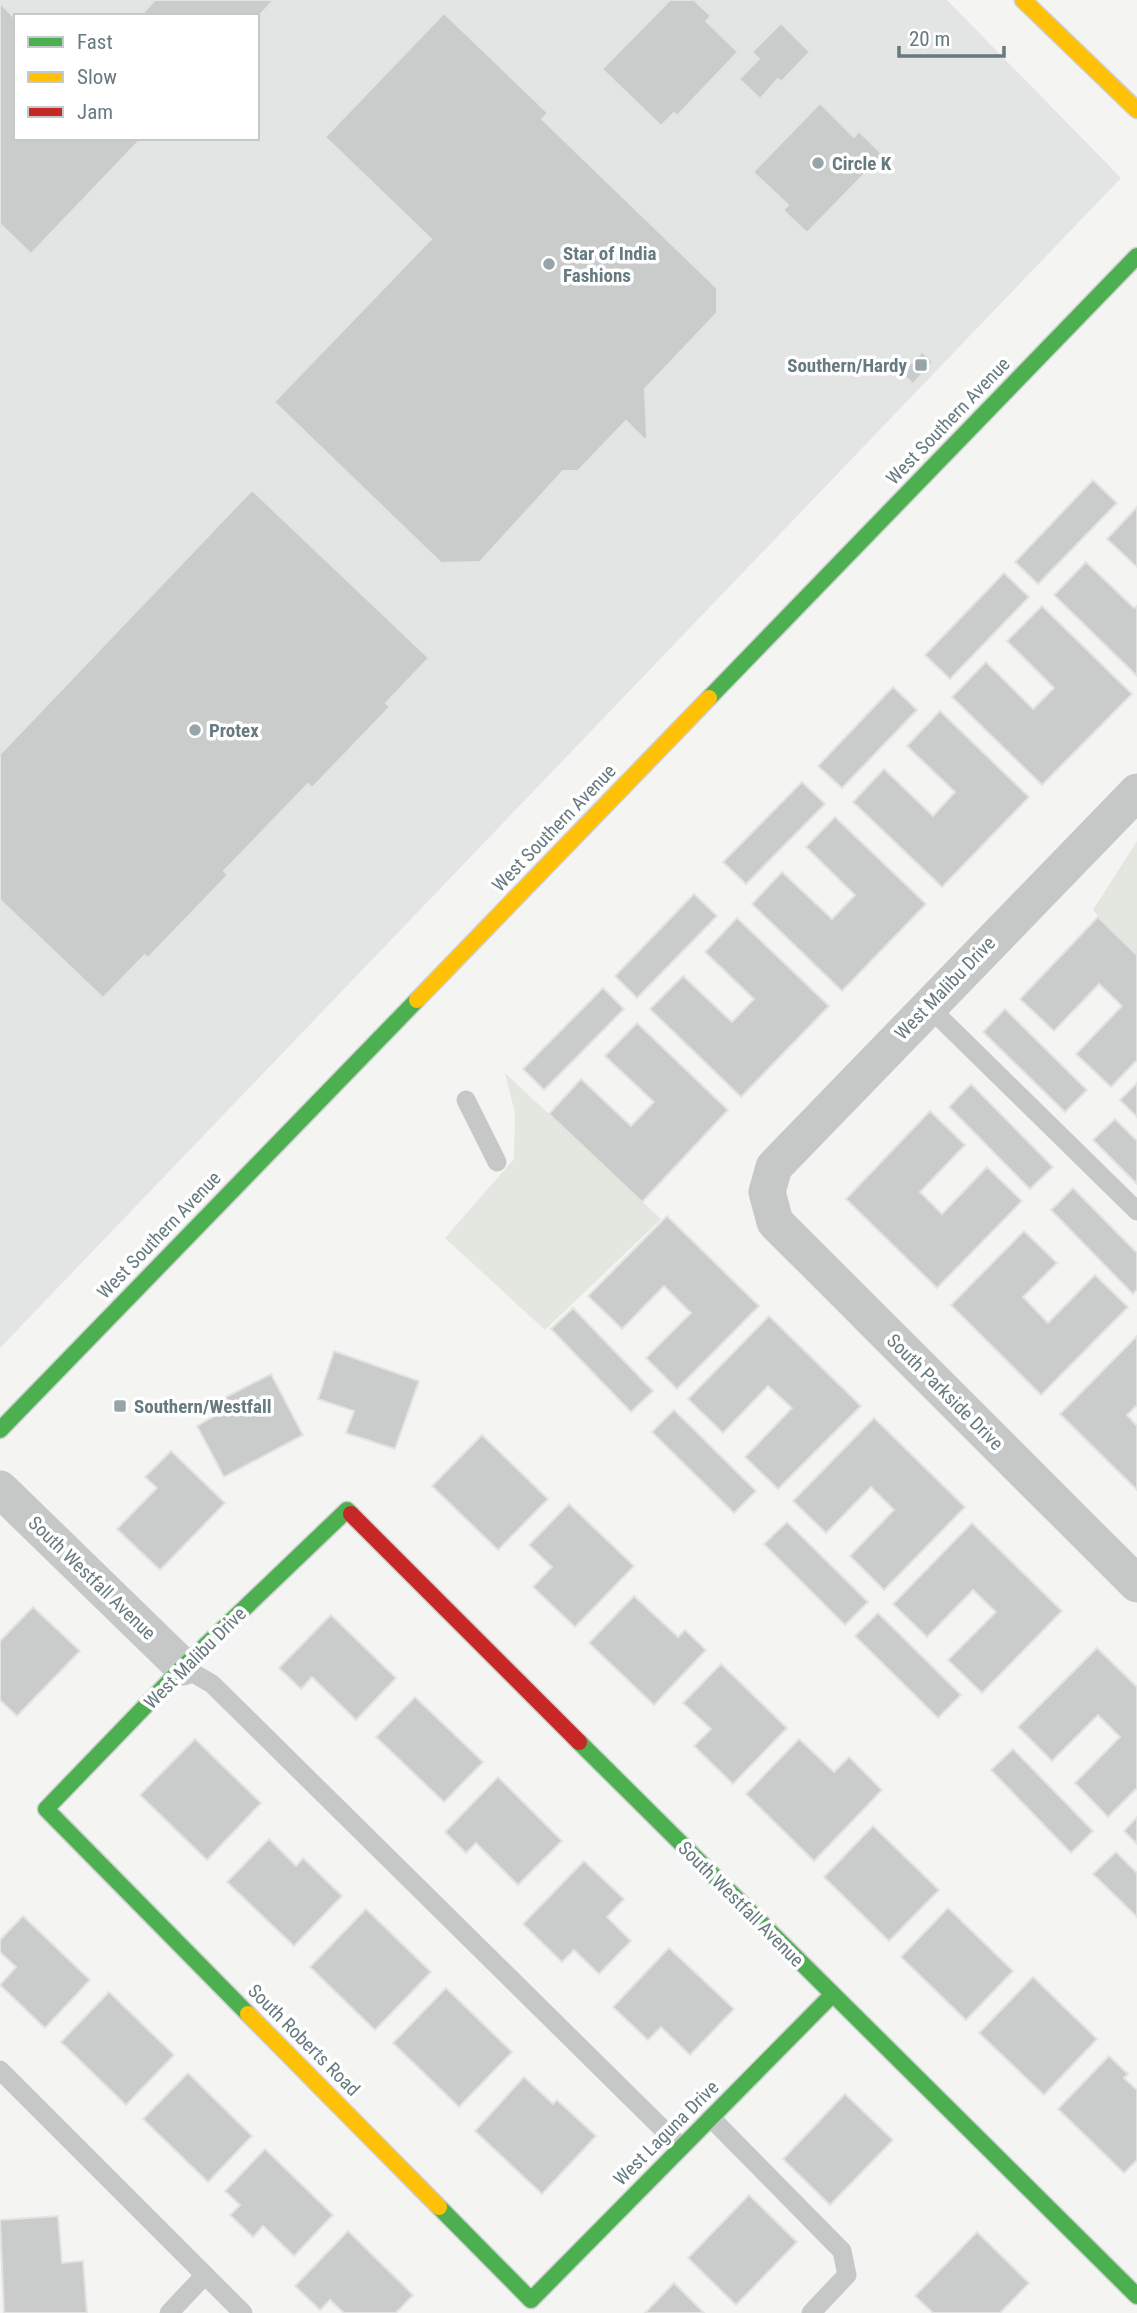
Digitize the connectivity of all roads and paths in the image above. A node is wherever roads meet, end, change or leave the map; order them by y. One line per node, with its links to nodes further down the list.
1 (1023, 0): 2 (street)
2 (1137, 110)
3 (1137, 256): 10 (street, West Southern Avenue)
4 (1137, 792): 5 (street, West Malibu Drive)
5 (928, 1006): 8 (street, West Malibu Drive); 9 (lane)
6 (466, 1100): 7 (lane)
7 (498, 1162)
8 (767, 1192): 13 (street, South Parkside Drive)
9 (1137, 1211)
10 (0, 1430)
11 (0, 1489): 14 (street, South Westfall Avenue)
12 (347, 1510): 14 (street, West Malibu Drive); 16 (street, South Westfall Avenue)
13 (1137, 1584)
14 (183, 1667): 15 (street, West Malibu Drive); 19 (lane)
15 (46, 1809): 21 (street, South Roberts Road)
16 (832, 1995): 18 (street, West Laguna Drive); 22 (street, South Westfall Avenue)
17 (0, 2070): 20 (lane)
18 (711, 2118): 19 (street, West Laguna Drive); 25 (lane)
19 (681, 2147): 21 (street, West Laguna Drive)
20 (205, 2275): 23 (lane); 24 (lane)
21 (531, 2300)
22 (1130, 2301)
23 (169, 2313)
24 (243, 2313)
25 (811, 2313)

